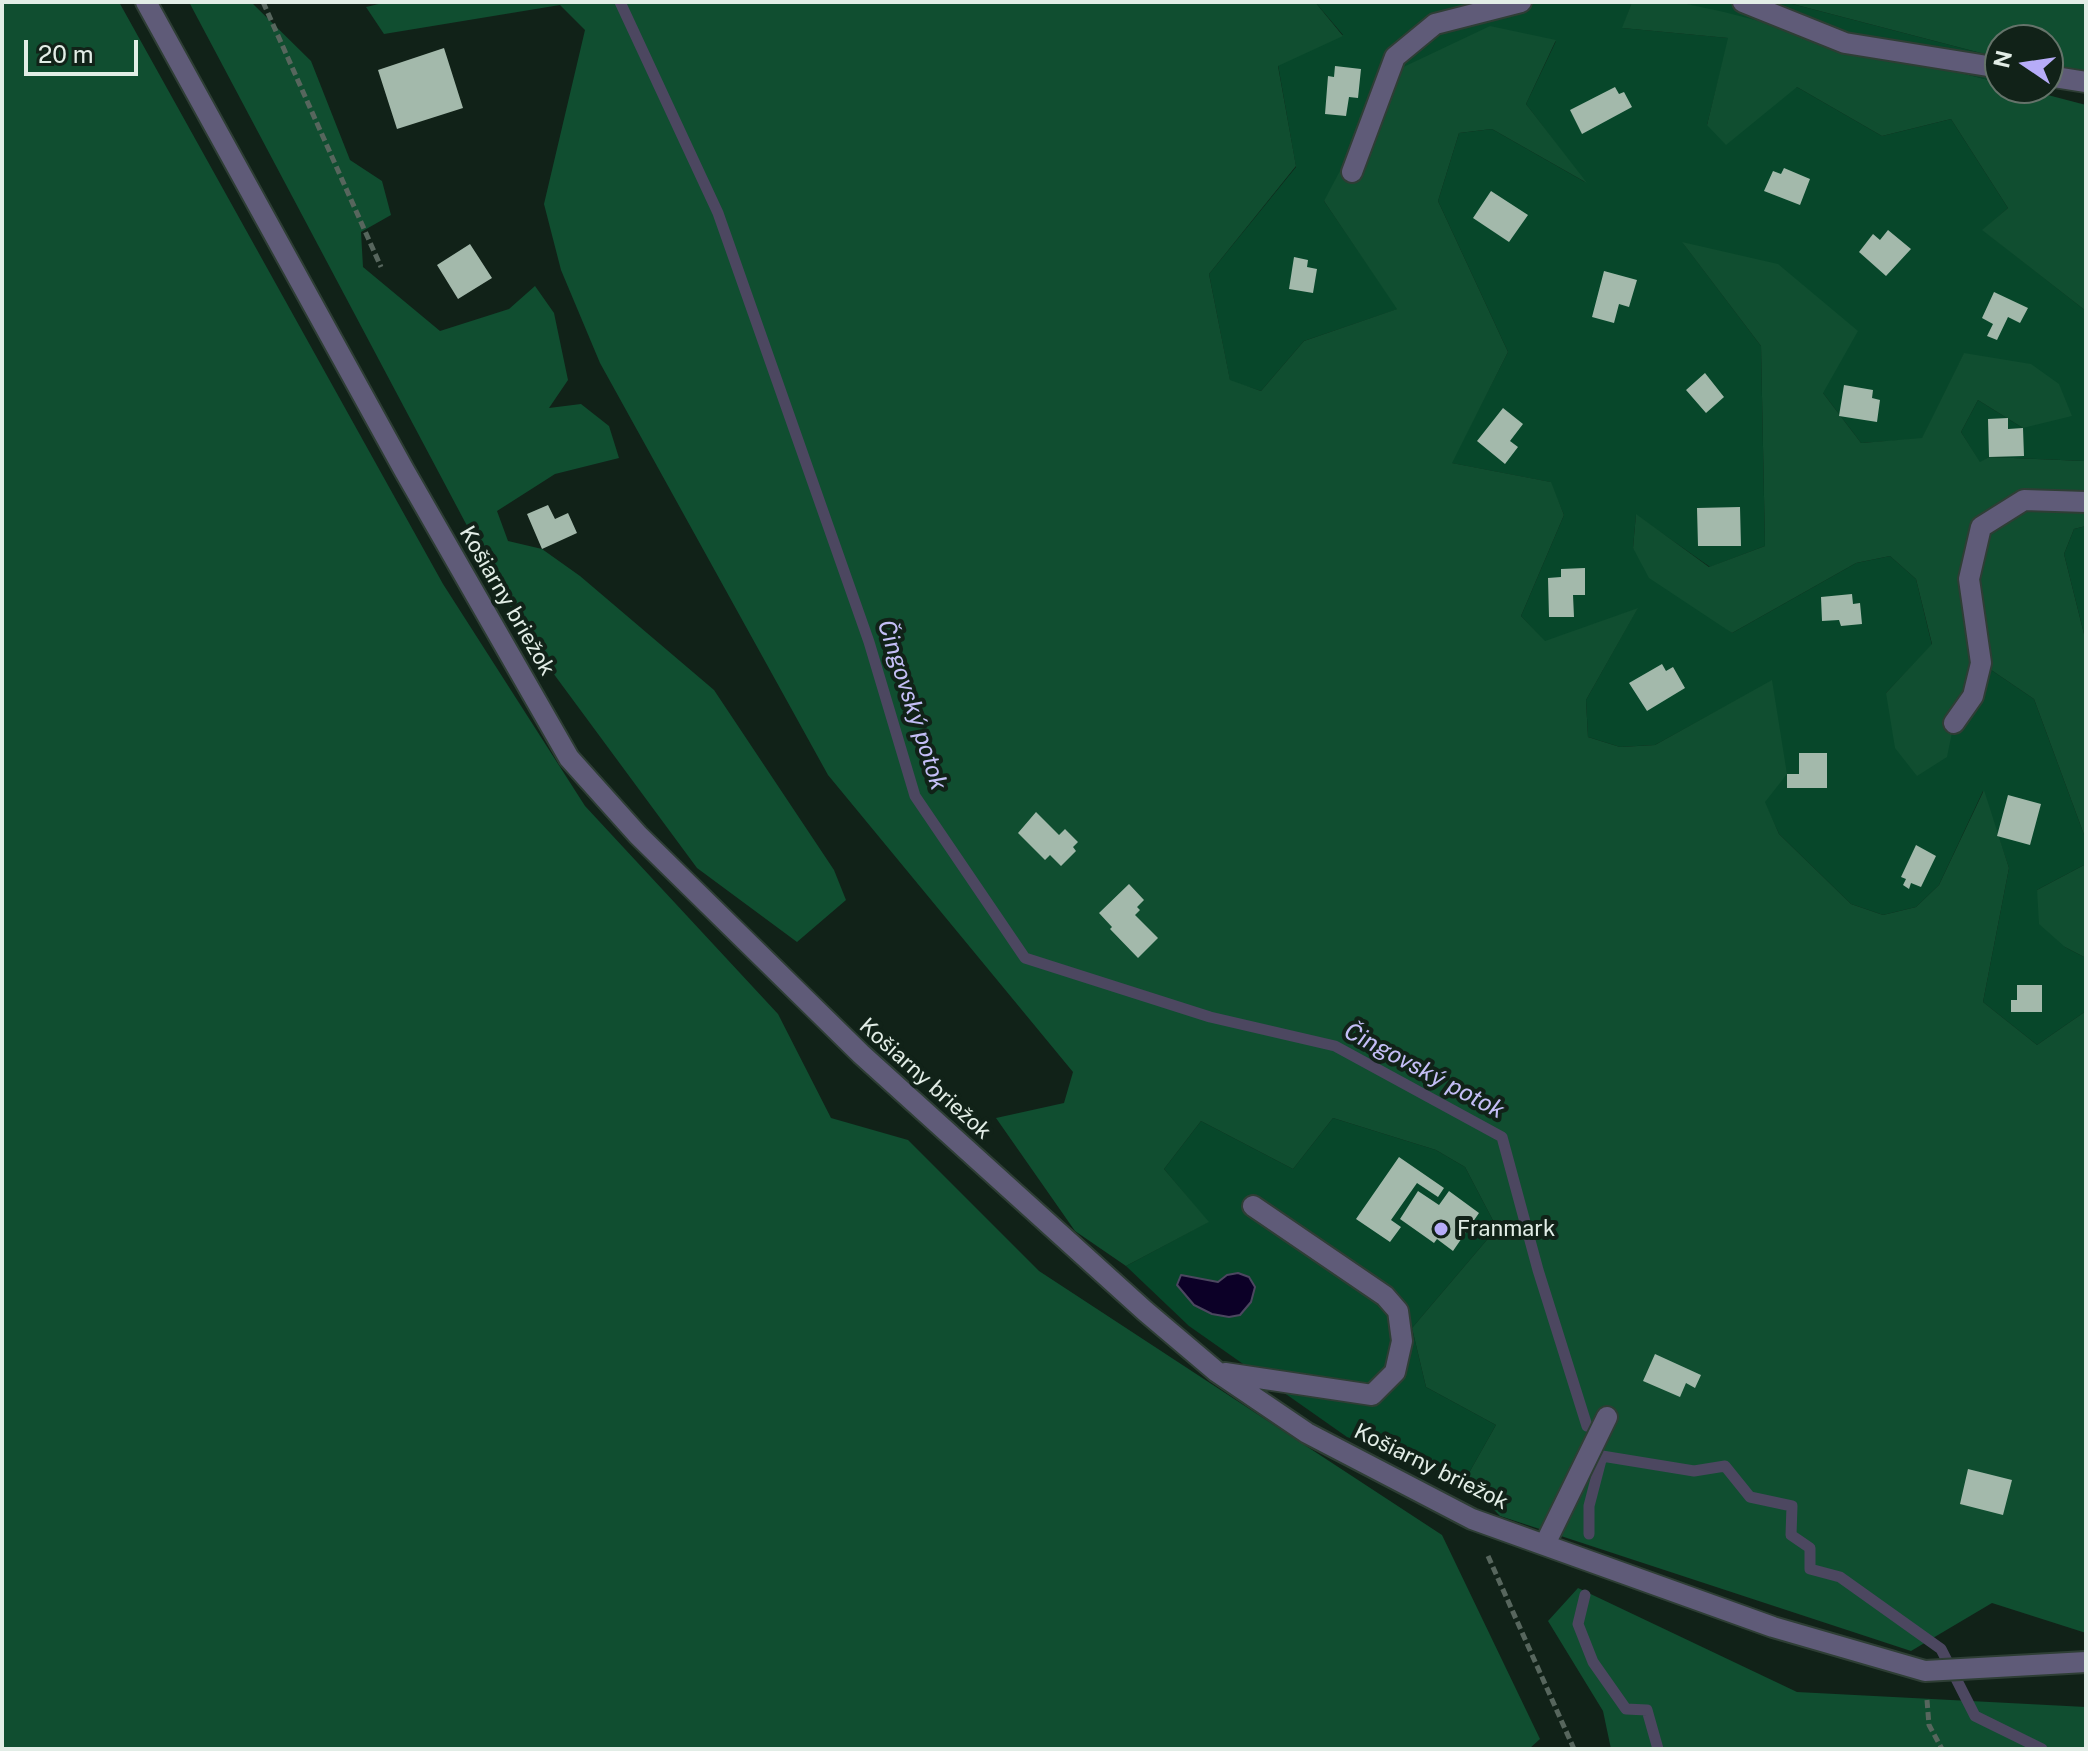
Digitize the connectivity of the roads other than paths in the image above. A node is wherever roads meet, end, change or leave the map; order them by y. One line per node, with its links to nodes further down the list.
1 (146, 2): 11 (street, Košiarny briežok)
2 (1521, 2): 7 (street)
3 (1743, 2): 4 (street)
4 (1984, 65)
5 (2064, 79): 6 (street)
6 (2086, 82)
7 (1352, 172)
8 (2086, 502): 9 (street)
9 (1954, 723)
10 (1253, 1206): 11 (street)
11 (1217, 1372): 13 (street, Košiarny briežok)
12 (1607, 1417): 13 (street)
13 (1545, 1544): 14 (street, Košiarny briežok)
14 (2086, 1662)

